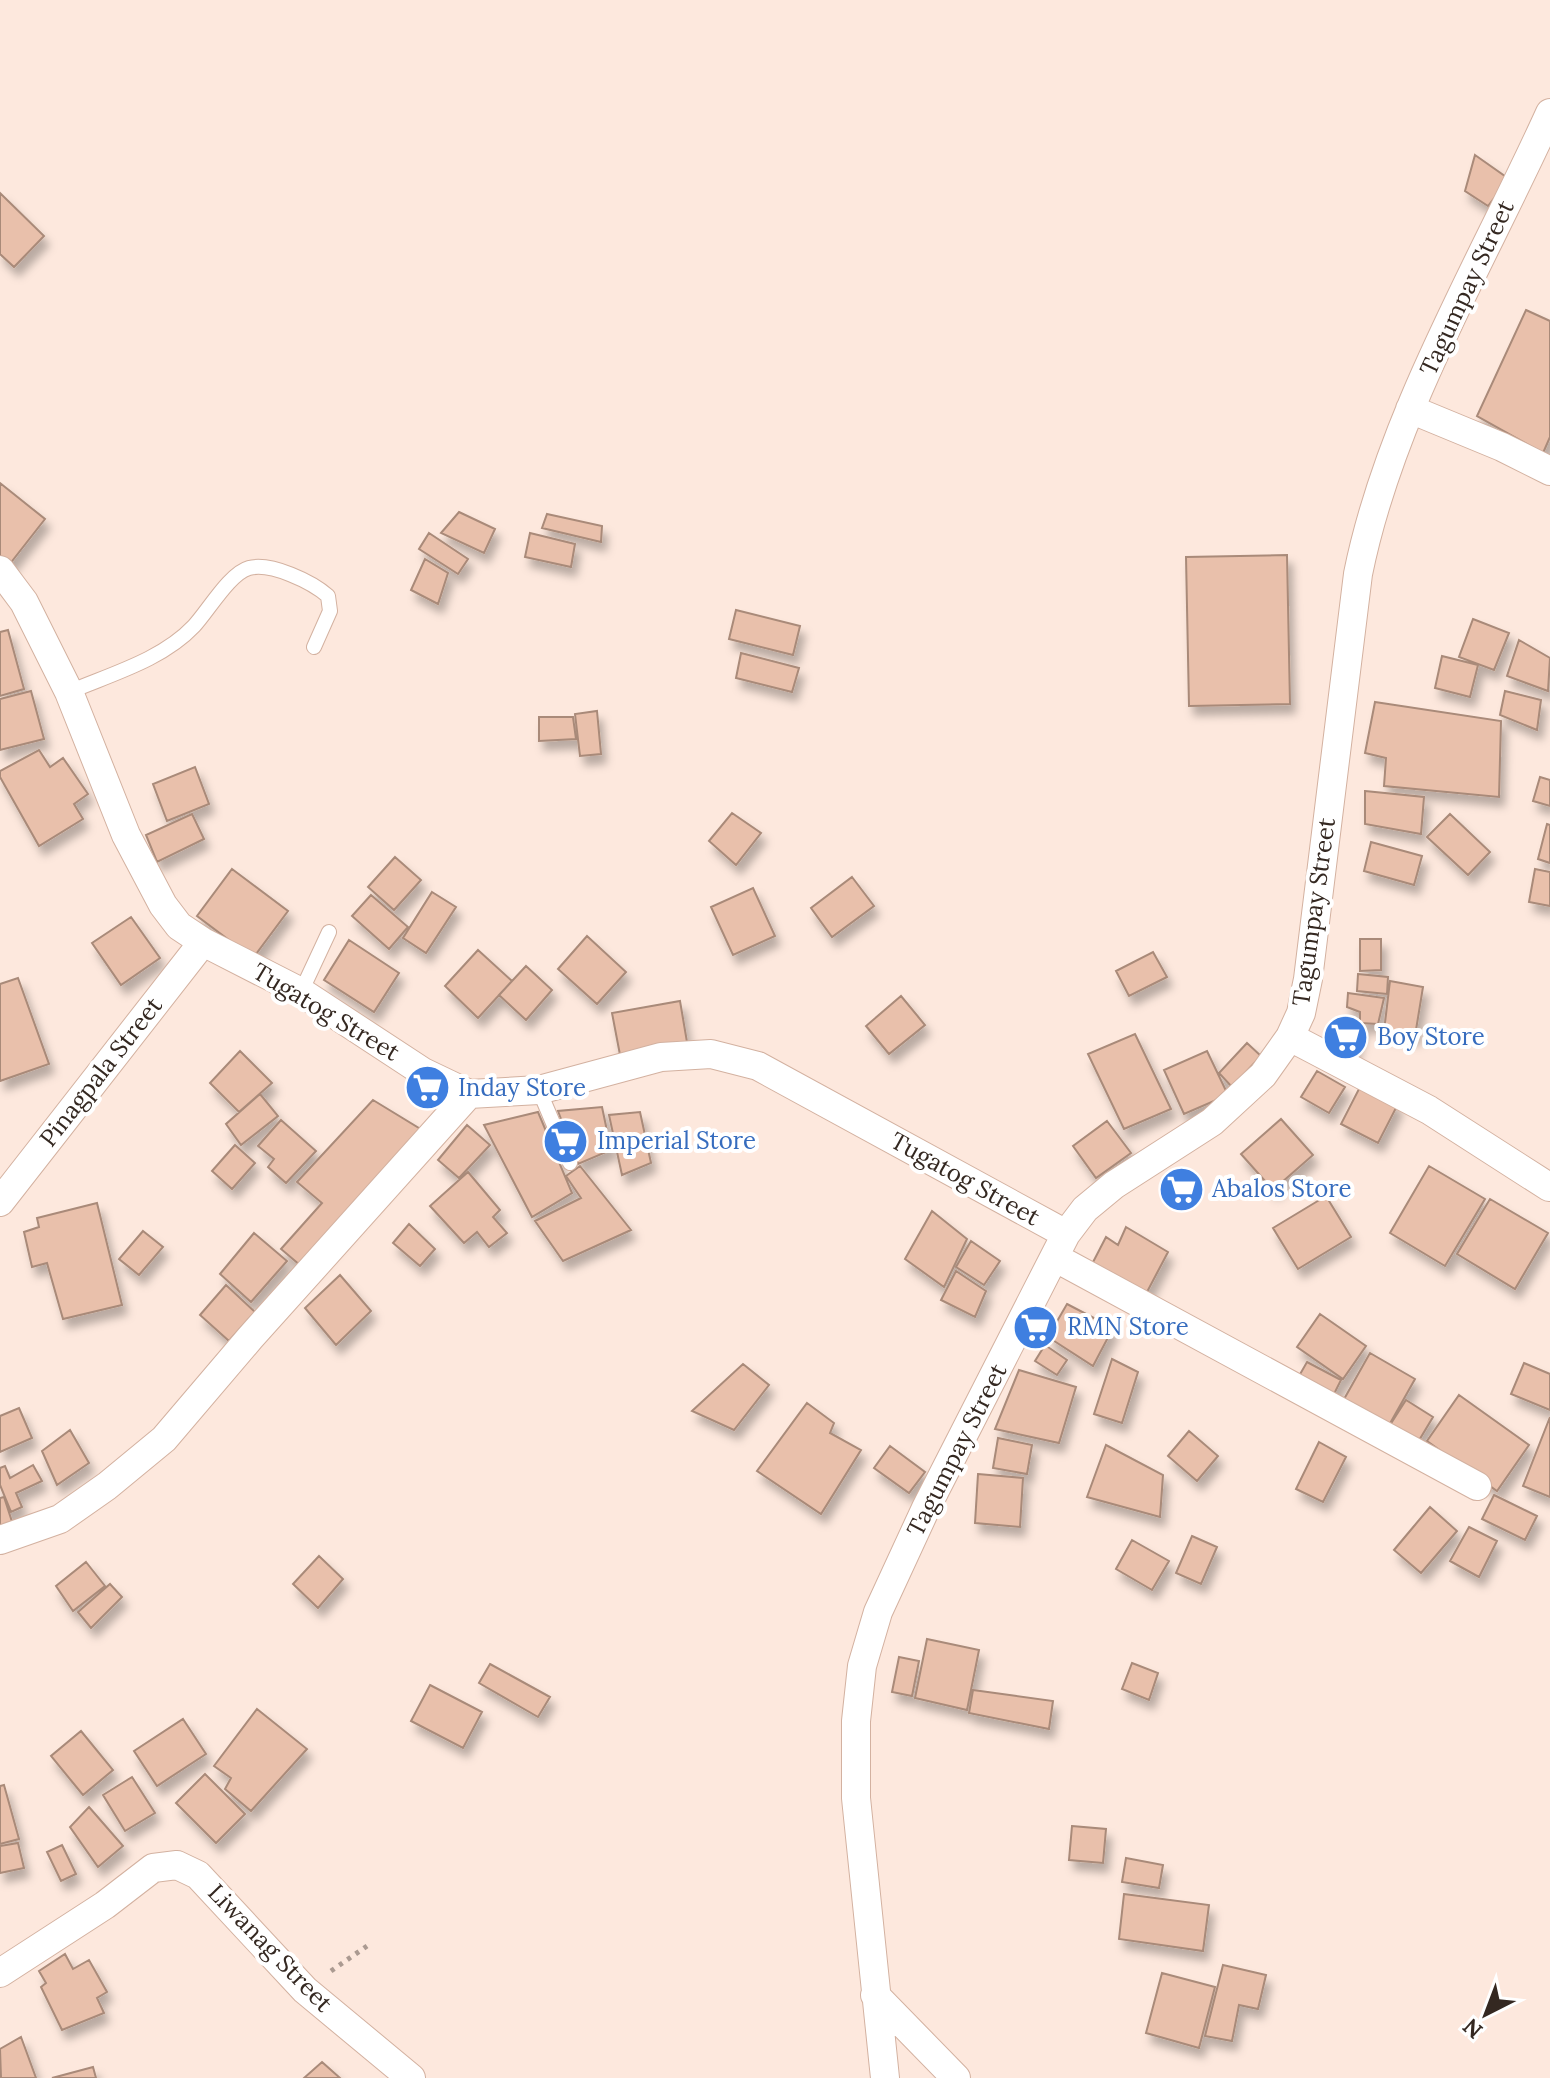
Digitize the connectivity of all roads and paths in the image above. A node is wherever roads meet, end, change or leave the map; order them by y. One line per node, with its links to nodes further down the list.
1 (1550, 114): 2 (street, Tagumpay Street)
2 (1410, 409): 3 (street); 10 (street, Tagumpay Street)
3 (1550, 471)
4 (0, 570): 6 (street, Tugatog Street)
5 (314, 647): 6 (lane)
6 (69, 692): 8 (street, Tugatog Street)
7 (329, 932): 9 (lane)
8 (203, 942): 9 (street, Tugatog Street); 15 (street, Pinagpala Street)
9 (301, 992): 12 (street, Tugatog Street)
10 (1290, 1037): 14 (street); 16 (street, Tagumpay Street)
11 (539, 1090): 12 (street, Tugatog Street); 13 (lane); 16 (street, Tugatog Street)
12 (469, 1094): 18 (street)
13 (570, 1163)
14 (1549, 1187)
15 (2, 1190)
16 (1061, 1246): 17 (street, Tugatog Street); 22 (street, Tagumpay Street)
17 (1477, 1486)
18 (0, 1540)
19 (367, 1946): 21 (path)
20 (0, 1973): 21 (street, Liwanag Street)
21 (305, 1990): 23 (street, Liwanag Street)
22 (875, 1995): 24 (street, Tagumpay Street); 25 (street)
23 (411, 2078)
24 (885, 2078)
25 (956, 2078)

